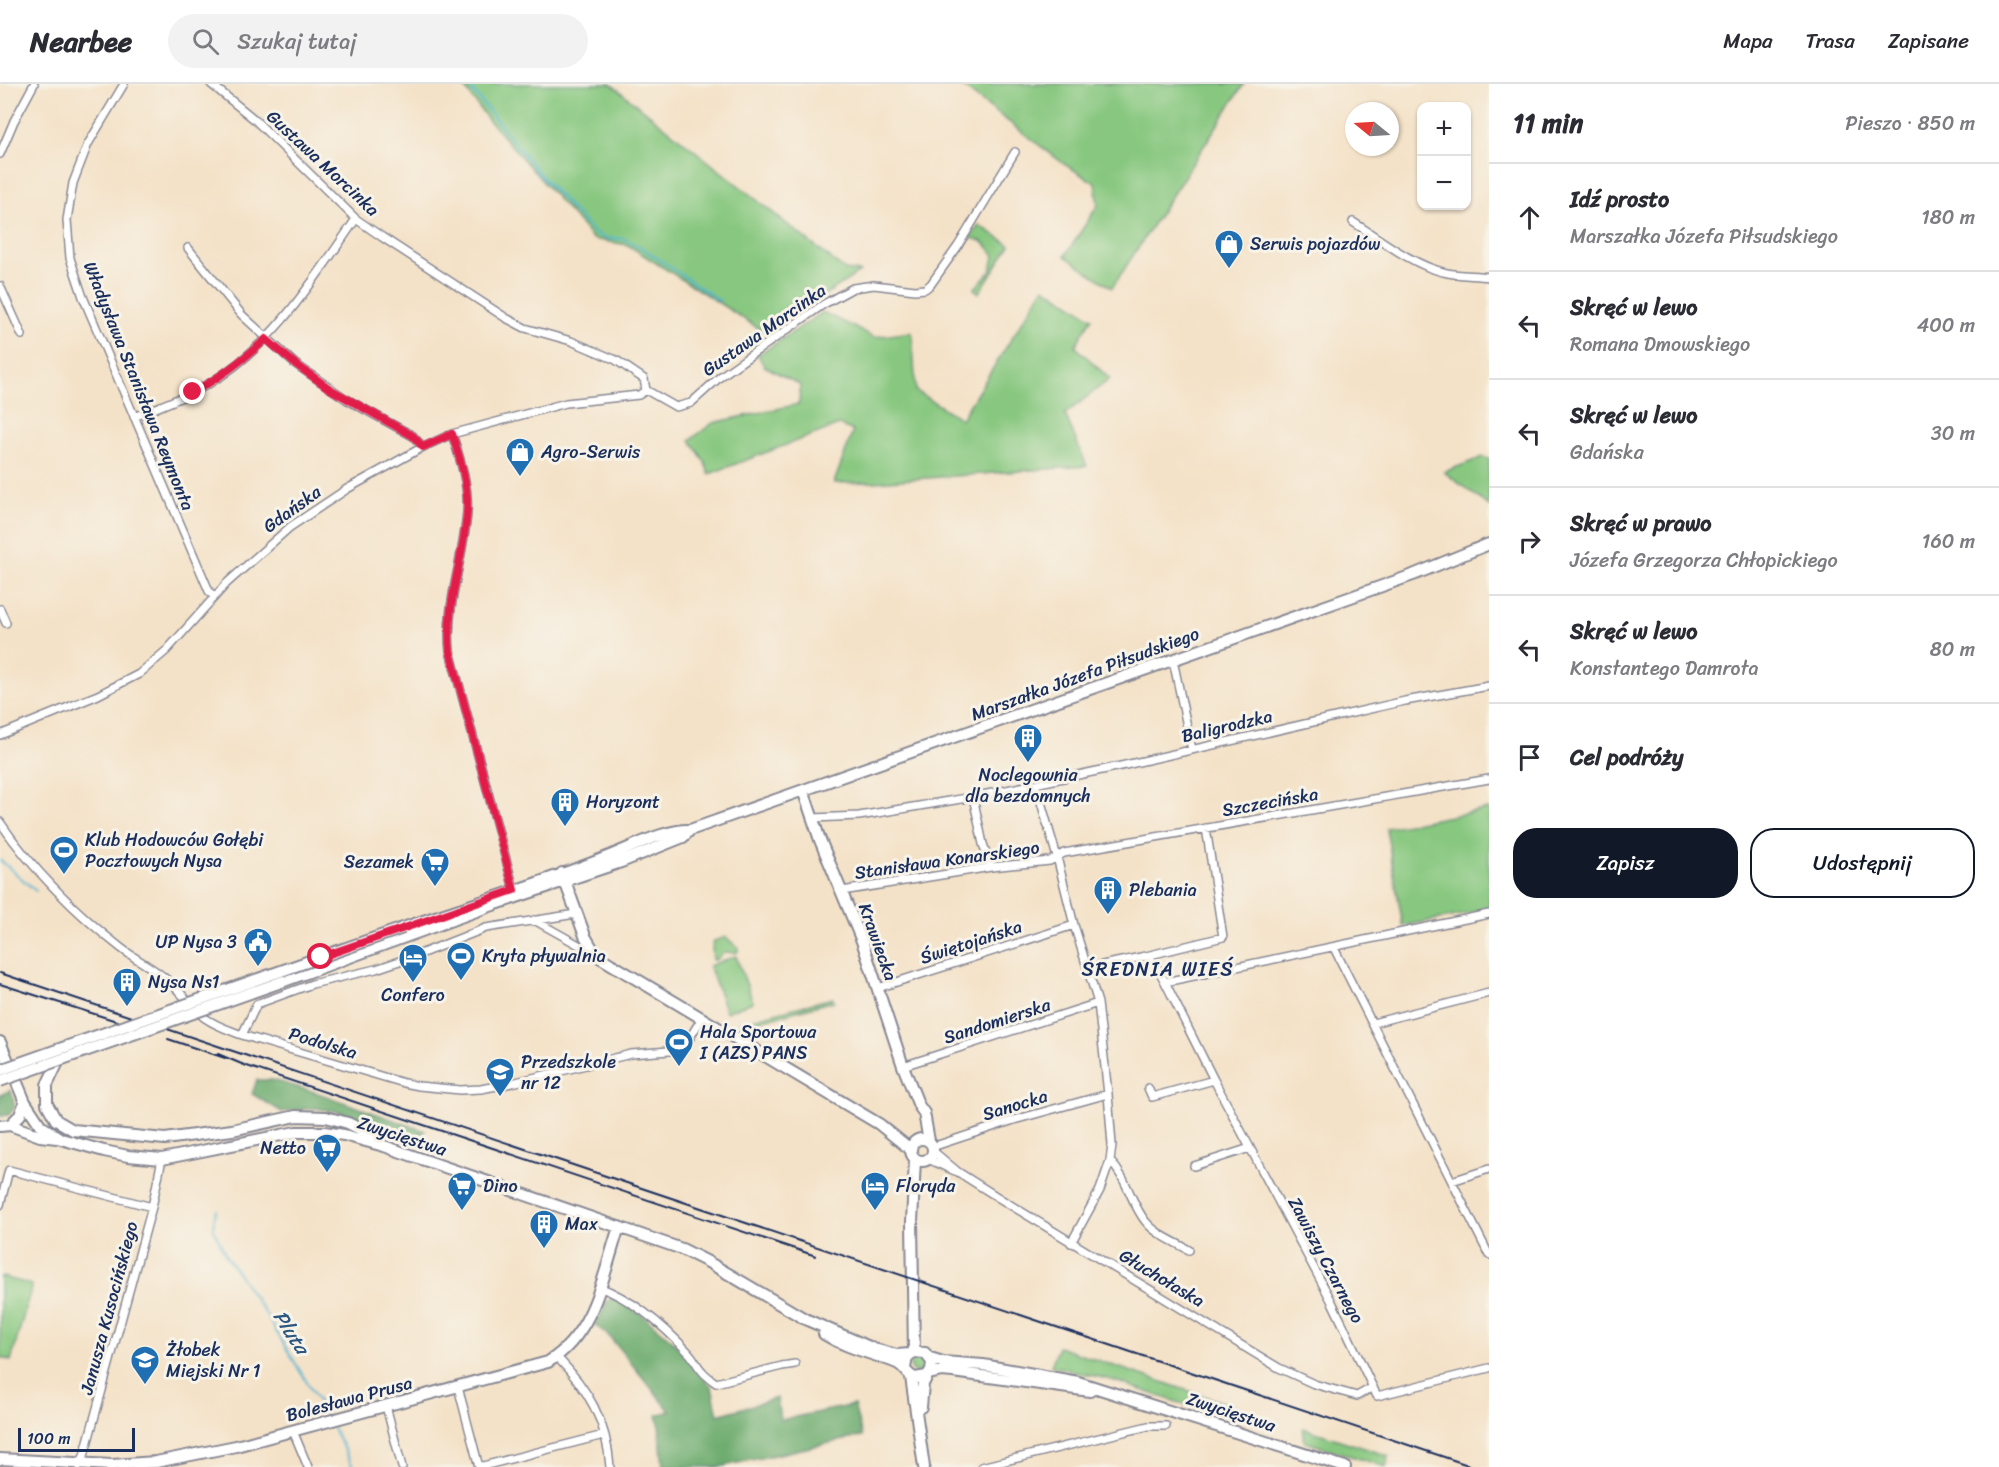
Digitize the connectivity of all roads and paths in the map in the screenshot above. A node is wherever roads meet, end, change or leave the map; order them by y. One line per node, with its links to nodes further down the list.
1 (34, 84): 5 (street)
2 (124, 84): 14 (street, Władysława Stanisława Reymonta)
3 (211, 84): 6 (street, Gustawa Morcinka)
4 (1015, 152): 13 (street, Gustawa Morcinka)
5 (0, 154)
6 (356, 219): 12 (street); 13 (street, Gustawa Morcinka)
7 (1353, 222): 9 (street)
8 (188, 248): 12 (street)
9 (1489, 277)
10 (0, 286): 11 (street)
11 (22, 335)
12 (266, 339): 14 (street); 16 (street)
13 (646, 390): 15 (street, Gdańska)
14 (134, 417): 18 (street, Władysława Stanisława Reymonta)
15 (452, 434): 16 (street, Gdańska); 36 (street)
16 (423, 447): 18 (street, Gdańska)
17 (1489, 544): 21 (main road, Marszałka Józefa Piłsudskiego)
18 (214, 597): 23 (street, Gdańska)
19 (0, 609): 20 (street)
20 (6, 623)
21 (1173, 660): 24 (street); 27 (main road, Marszałka Józefa Piłsudskiego)
22 (1489, 686): 24 (street, Baligrodzka)
23 (0, 735)
24 (1192, 750): 26 (street, Baligrodzka)
25 (1489, 779): 31 (street, Szczecińska)
26 (1036, 785): 28 (street, Baligrodzka); 32 (street)
27 (803, 790): 29 (main road, Krawiecka); 34 (main road, Marszałka Józefa Piłsudskiego)
28 (973, 798): 29 (street, Baligrodzka); 33 (street)
29 (813, 818): 35 (main road, Krawiecka)
30 (0, 822): 52 (street, Podolska)
31 (1206, 828): 32 (street, Szczecińska); 44 (street)
32 (1057, 857): 33 (street, Stanisława Konarskiego); 40 (street)
33 (991, 867): 35 (street, Stanisława Konarskiego)
34 (564, 877): 36 (main road, Marszałka Józefa Piłsudskiego); 37 (main road)
35 (842, 891): 47 (main road, Krawiecka)
36 (515, 894): 41 (main road, Marszałka Józefa Piłsudskiego)
37 (576, 914): 39 (street); 43 (main road)
38 (1489, 914): 42 (street)
39 (534, 920): 43 (street); 52 (street)
40 (1074, 925): 45 (street); 47 (street, Świętojańska)
41 (404, 933): 54 (main road, Marszałka Józefa Piłsudskiego, bridge); 56 (main road, Marszałka Józefa Piłsudskiego, bridge)
42 (1334, 948): 46 (street); 51 (street)
43 (596, 955): 50 (main road, Głuchołaska)
44 (1146, 956): 45 (street); 46 (street, Zawiszy Czarnego)
45 (1088, 968): 49 (street)
46 (1165, 982): 57 (street, Zawiszy Czarnego)
47 (878, 988): 55 (main road, Krawiecka)
48 (1489, 993): 51 (street)
49 (1098, 1003): 55 (street, Sandomierska); 60 (street)
50 (702, 1018): 52 (street, Podolska); 66 (main road, Głuchołaska)
51 (1373, 1023): 71 (street)
52 (242, 1035)
53 (0, 1042): 61 (main road, Zwycięstwa)
54 (59, 1060): 58 (main road, Marszałka Józefa Piłsudskiego, bridge); 64 (main road)
55 (903, 1066): 66 (main road, Krawiecka)
56 (0, 1070)
57 (1214, 1080): 59 (street); 65 (street, Zawiszy Czarnego)
58 (0, 1081)
59 (1148, 1088)
60 (1108, 1094): 66 (street, Sanocka); 68 (street)
61 (25, 1102): 62 (main road); 63 (main road, Zwycięstwa)
62 (5, 1126): 63 (main road)
63 (61, 1139): 67 (main road, Zwycięstwa)
64 (384, 1146): 67 (main road, Zwycięstwa); 74 (main road, Zwycięstwa)
65 (1250, 1148): 69 (street); 88 (street, Zawiszy Czarnego)
66 (923, 1150): 75 (street, Głuchołaska); 80 (main road)
67 (162, 1159): 73 (street, Janusza Kusocińskiego)
68 (1110, 1161): 75 (street); 76 (street)
69 (1194, 1166)
70 (1489, 1169): 71 (street)
71 (1452, 1181): 77 (street)
72 (0, 1204): 73 (street)
73 (152, 1207): 97 (street, Janusza Kusocińskiego)
74 (619, 1227): 78 (main road, Bolesława Prusa); 79 (main road, Zwycięstwa)
75 (1071, 1243): 88 (street, Głuchołaska)
76 (1189, 1250)
77 (1489, 1255)
78 (599, 1287): 81 (main road, Bolesława Prusa); 83 (street)
79 (805, 1319): 80 (main road, Zwycięstwa); 85 (main road, Zwycięstwa)
80 (912, 1353): 82 (main road); 85 (main road)
81 (557, 1357): 87 (main road, Bolesława Prusa); 94 (street)
82 (930, 1358): 86 (main road); 89 (main road, Zwycięstwa)
83 (795, 1364)
84 (1489, 1368): 88 (street)
85 (908, 1373): 86 (main road); 91 (main road)
86 (928, 1375): 89 (main road, Zwycięstwa); 91 (main road)
87 (458, 1387): 90 (main road, Bolesława Prusa); 101 (street)
88 (1373, 1387)
89 (1105, 1391): 105 (main road, Zwycięstwa)
90 (386, 1406): 93 (main road, Bolesława Prusa); 100 (street)
91 (919, 1425): 103 (main road)
92 (1166, 1426): 104 (street)
93 (293, 1431): 96 (main road, Bolesława Prusa); 99 (street)
94 (604, 1435): 101 (street); 102 (street)
95 (0, 1459): 97 (main road, Bolesława Prusa)
96 (157, 1464): 98 (main road, Bolesława Prusa)
97 (79, 1465): 98 (main road, Bolesława Prusa)
98 (136, 1466)
99 (308, 1467)
100 (402, 1467)
101 (479, 1467)
102 (610, 1467)
103 (924, 1467)
104 (981, 1467)
105 (1345, 1467)

